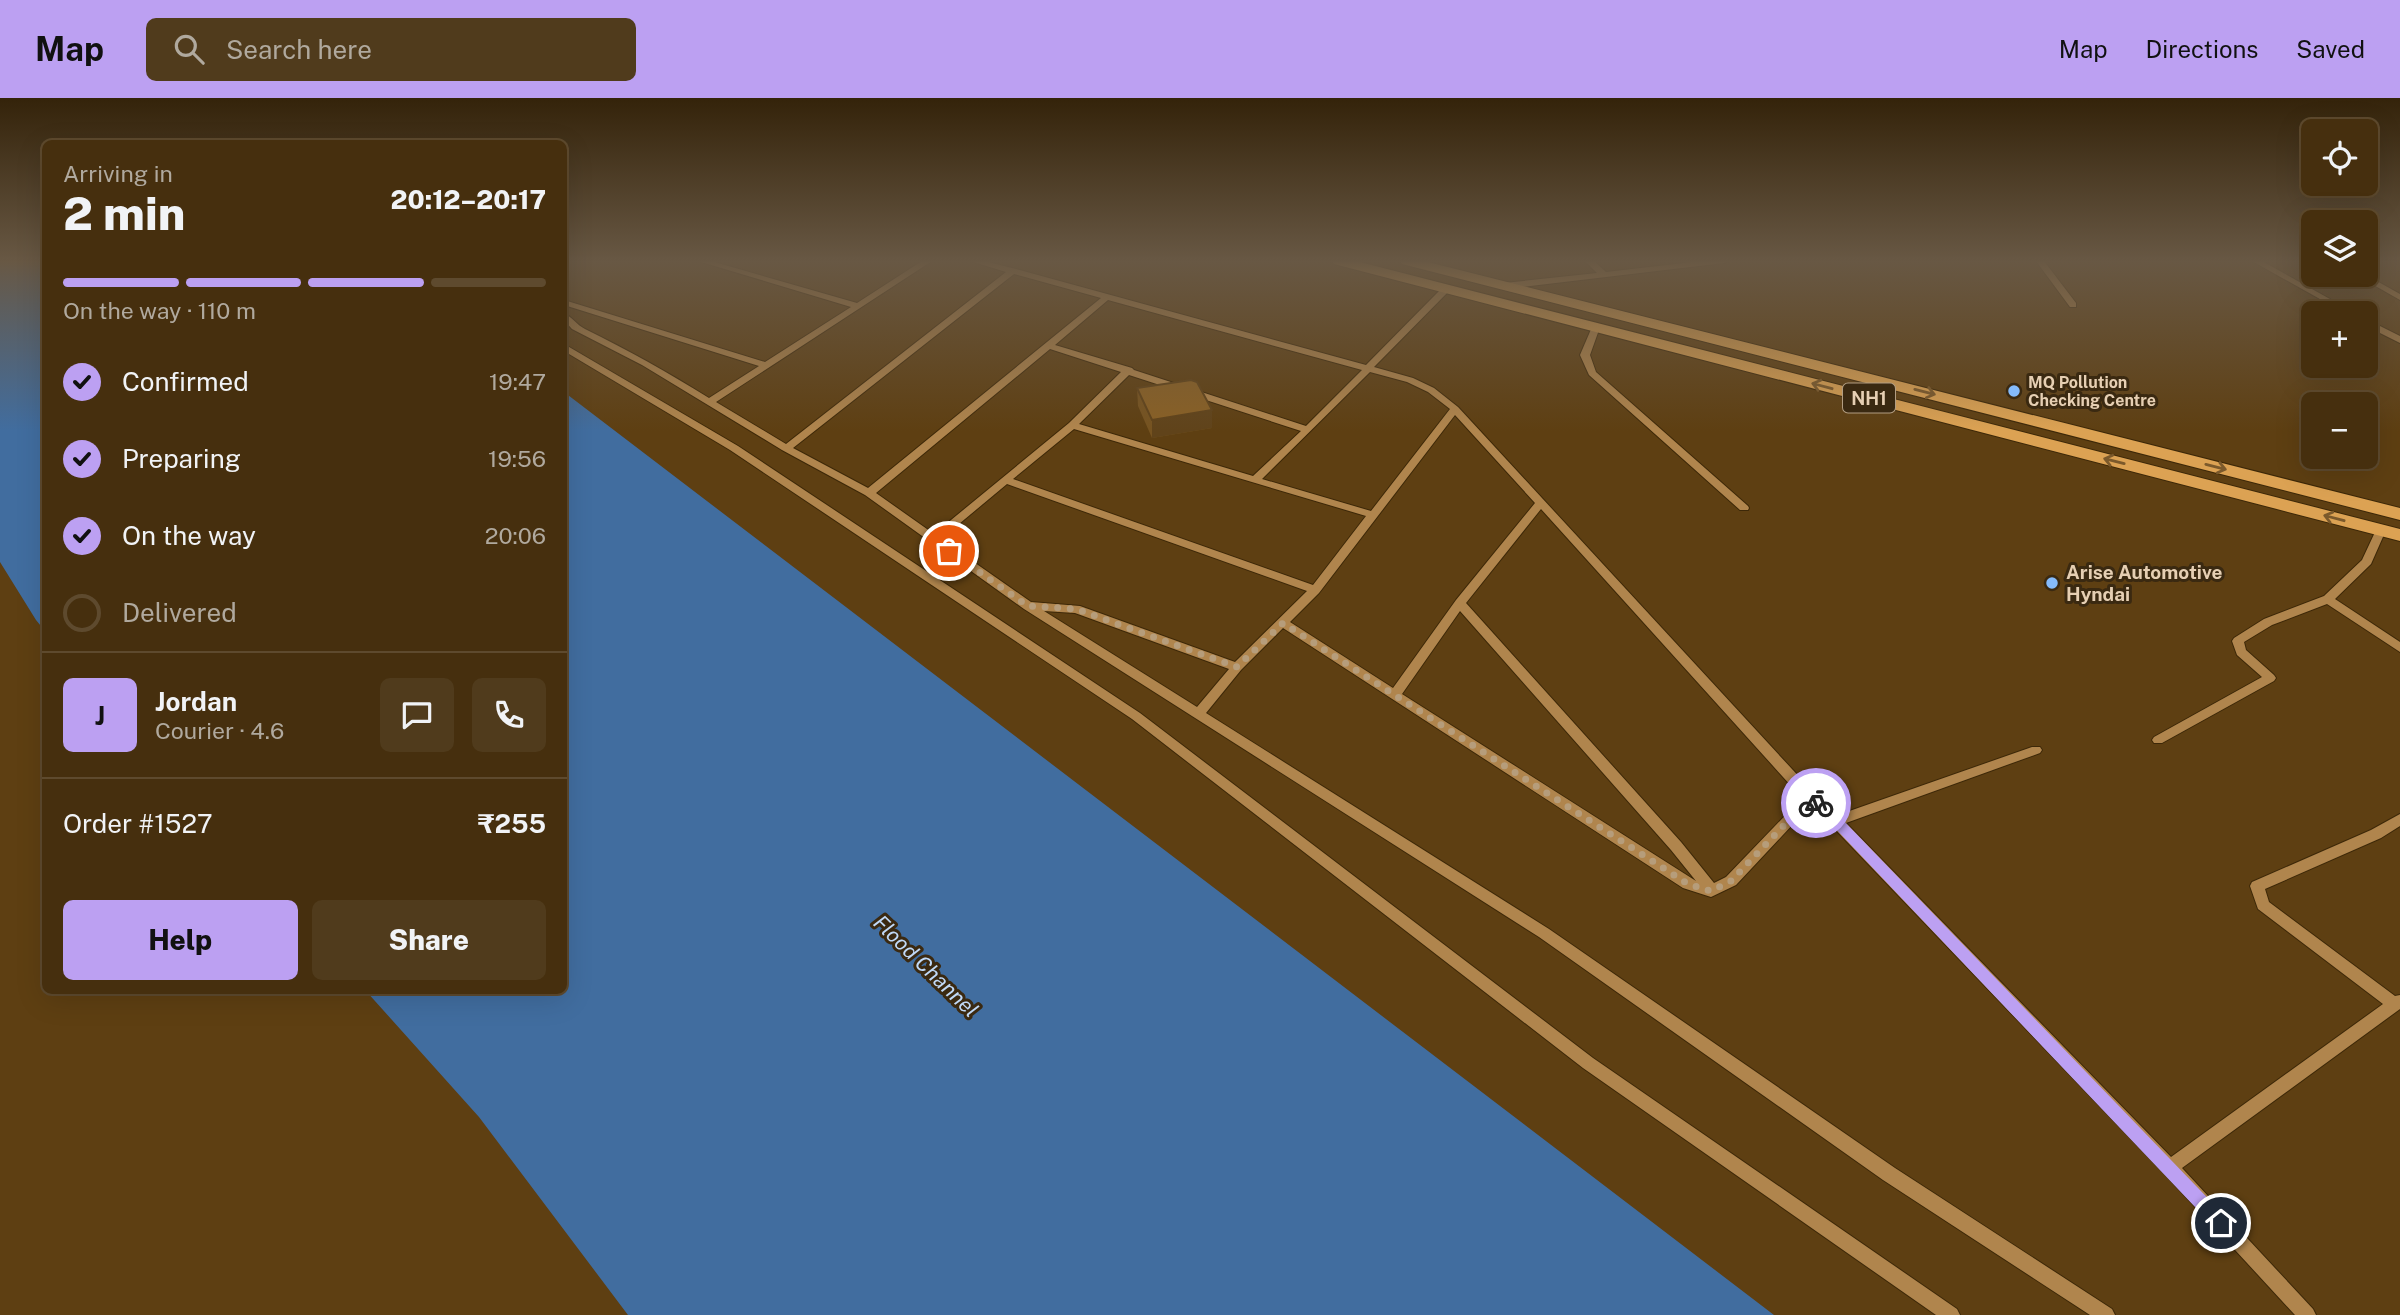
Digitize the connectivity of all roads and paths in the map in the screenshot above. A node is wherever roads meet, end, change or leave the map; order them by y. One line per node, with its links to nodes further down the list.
1 (615, 318): 15 (street)
2 (840, 318): 15 (street)
3 (953, 318): 22 (street)
4 (1081, 318): 13 (street)
5 (1179, 318): 16 (street)
6 (1418, 318): 16 (street)
7 (1559, 318): 10 (highway, NH1)
8 (1629, 318): 28 (highway, NH1, one-way to 28)
9 (567, 319): 18 (street)
10 (1595, 327): 27 (street); 30 (highway, NH1, one-way to 10)
11 (2378, 328): 12 (street)
12 (2400, 340)
13 (1047, 345): 17 (street); 25 (street)
14 (567, 349): 50 (street)
15 (766, 365): 18 (street)
16 (1369, 369): 19 (street); 21 (street)
17 (1129, 370): 20 (street); 21 (street)
18 (711, 401): 22 (street)
19 (1455, 409): 26 (street); 29 (street)
20 (1072, 425): 23 (street); 24 (street)
21 (1308, 430): 24 (street)
22 (786, 448): 25 (street)
23 (1006, 480): 32 (street); 33 (street)
24 (1255, 480): 29 (street)
25 (869, 493): 32 (street)
26 (1541, 502): 35 (street); 44 (street)
27 (1744, 508)
28 (2400, 514)
29 (1373, 515): 33 (street)
30 (2381, 530): 31 (highway, NH1); 34 (street)
31 (2400, 535)
32 (934, 540): 36 (street)
33 (1315, 590): 37 (street)
34 (2328, 599): 38 (street); 42 (street)
35 (1460, 603): 40 (street); 47 (street)
36 (1028, 606): 39 (street); 41 (street)
37 (1283, 623): 39 (street); 40 (street)
38 (2400, 648)
39 (1237, 667): 41 (street)
40 (1395, 695): 47 (street)
41 (1199, 713): 51 (street)
42 (2158, 740)
43 (2036, 750): 46 (street)
44 (1810, 798): 46 (street); 47 (street)
45 (2400, 819): 48 (street)
46 (1836, 821): 49 (street)
47 (1711, 891)
48 (2397, 1002): 49 (street)
49 (2170, 1167): 52 (street)
50 (1951, 1315)
51 (2106, 1315)
52 (2306, 1315)

